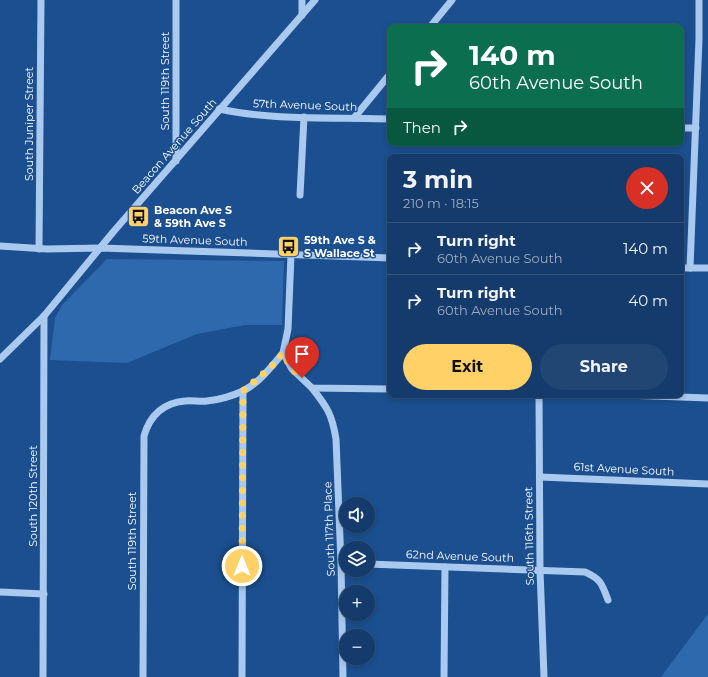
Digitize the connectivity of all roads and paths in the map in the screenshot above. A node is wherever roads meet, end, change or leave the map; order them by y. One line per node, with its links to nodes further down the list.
1 (41, 0): 20 (street, South Juniper Street)
2 (176, 0): 16 (street, South 119th Street)
3 (302, 0): 7 (street)
4 (315, 0): 7 (street, Beacon Avenue South)
5 (452, 0): 8 (street)
6 (699, 0): 15 (street)
7 (302, 15): 10 (street, Beacon Avenue South)
8 (432, 24)
9 (387, 78): 12 (street)
10 (219, 110): 11 (street, 57th Avenue South); 16 (street, Beacon Avenue South)
11 (304, 117): 12 (street, 57th Avenue South); 17 (street)
12 (354, 118): 13 (street, 57th Avenue South)
13 (387, 119)
14 (684, 128): 15 (street)
15 (696, 128): 24 (street)
16 (176, 161): 19 (street, Beacon Avenue South)
17 (300, 195)
18 (0, 246): 20 (street, 59th Avenue South)
19 (101, 248): 20 (street, 59th Avenue South); 21 (street, 59th Avenue South); 26 (street, Beacon Avenue South)
20 (39, 249)
21 (291, 254): 22 (street, 59th Avenue South); 27 (street)
22 (387, 258)
23 (684, 268): 24 (street)
24 (690, 268): 25 (street)
25 (708, 268)
26 (44, 316): 28 (street, Beacon Avenue South); 43 (street, South 120th Street)
27 (283, 353): 29 (street, South 117th Place); 31 (street)
28 (0, 359)
29 (312, 388): 30 (street); 37 (street, South 117th Place)
30 (387, 389)
31 (243, 391): 46 (street, South 119th Street); 47 (street)
32 (684, 397): 34 (street)
33 (539, 398): 35 (street, South 116th Street)
34 (708, 398)
35 (540, 477): 36 (street, 61st Avenue South); 40 (street, South 116th Street)
36 (708, 484)
37 (343, 541)
38 (375, 564): 39 (street, 62nd Avenue South)
39 (445, 567): 40 (street, 62nd Avenue South); 49 (street)
40 (540, 570): 44 (street, 62nd Avenue South); 50 (street, South 116th Street)
41 (344, 577): 48 (street, South 117th Place)
42 (0, 592): 43 (street)
43 (44, 594): 45 (street, South 120th Street)
44 (608, 600)
45 (43, 677)
46 (143, 677)
47 (242, 677)
48 (343, 677)
49 (444, 677)
50 (544, 677)

